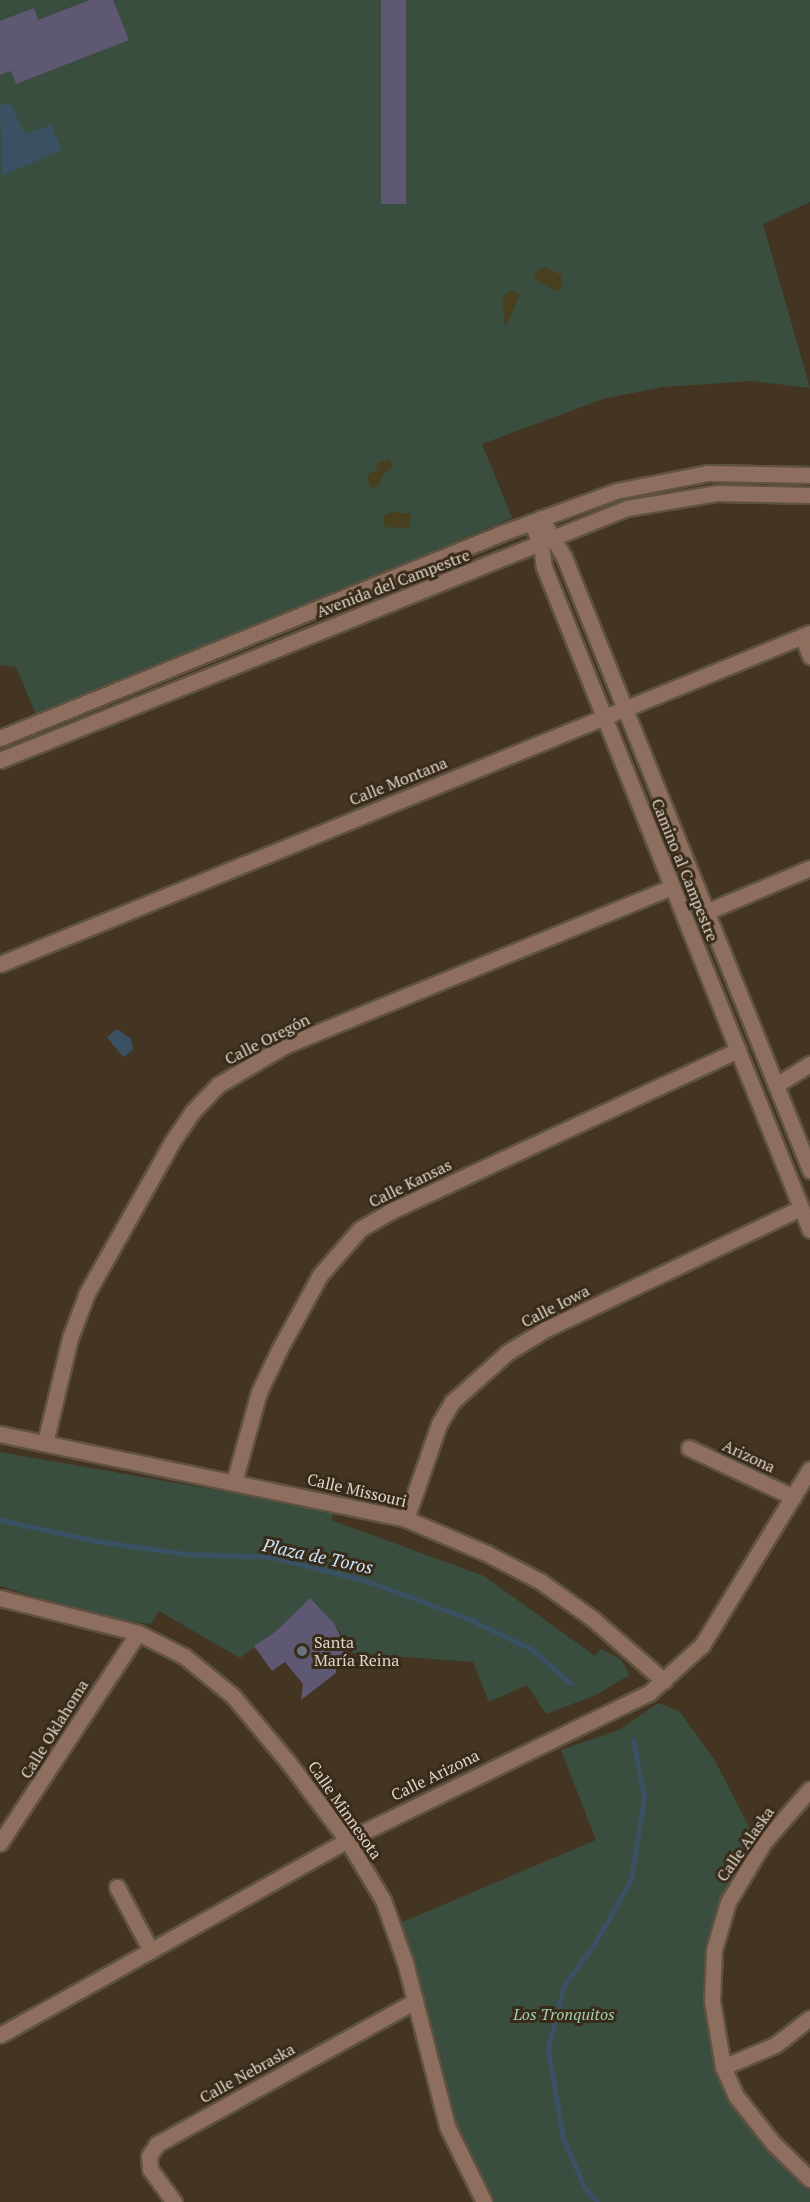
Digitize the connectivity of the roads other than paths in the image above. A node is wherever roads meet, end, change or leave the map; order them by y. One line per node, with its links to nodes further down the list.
1 (810, 475): 3 (street, Avenida del Campestre)
2 (810, 495): 4 (street, Avenida del Campestre)
3 (536, 520): 4 (street, Camino al Campestre); 6 (street, Avenida del Campestre)
4 (547, 542): 8 (street, Avenida del Campestre); 9 (street, Camino al Campestre); 10 (street, Camino al Campestre)
5 (806, 634): 7 (street); 9 (street, Calle Montana)
6 (228, 644): 8 (street); 11 (street, Avenida del Campestre)
7 (810, 656)
8 (236, 663): 12 (street, Avenida del Campestre)
9 (624, 707): 10 (street, Calle Montana); 15 (street, Camino al Campestre)
10 (604, 716): 14 (street, Camino al Campestre); 16 (street, Calle Montana)
11 (0, 738)
12 (0, 760)
13 (810, 868): 15 (street)
14 (672, 887): 17 (street, Camino al Campestre); 24 (street, Calle Oregón)
15 (706, 912): 19 (street, Camino al Campestre)
16 (0, 964)
17 (738, 1050): 21 (street, Camino al Campestre); 27 (street, Calle Kansas)
18 (810, 1064): 19 (street)
19 (776, 1085): 20 (street, Camino al Campestre)
20 (810, 1170)
21 (801, 1208): 22 (street, Camino al Campestre); 29 (street, Calle Iowa)
22 (810, 1230)
23 (0, 1434): 24 (street, Calle Missouri)
24 (45, 1443): 27 (street, Calle Missouri)
25 (689, 1448): 28 (street, Arizona)
26 (810, 1469): 28 (street, Calle Arizona)
27 (234, 1482): 29 (street, Calle Missouri)
28 (793, 1497): 32 (street, Calle Arizona)
29 (406, 1519): 32 (street, Calle Missouri)
30 (0, 1598): 31 (street, Calle Minnesota)
31 (138, 1633): 34 (street, Calle Minnesota); 35 (street, Calle Oklahoma)
32 (664, 1681): 34 (street, Calle Arizona)
33 (810, 1789): 41 (street, Calle Alaska)
34 (347, 1840): 37 (street, Calle Arizona); 38 (street, Calle Minnesota)
35 (0, 1843)
36 (117, 1887): 37 (street)
37 (151, 1951): 40 (street, Calle Arizona)
38 (415, 2001): 43 (street, Calle Nebraska); 44 (street, Calle Minnesota)
39 (810, 2018): 41 (street)
40 (0, 2036)
41 (723, 2067): 42 (street, Calle Alaska)
42 (810, 2179)
43 (174, 2202)
44 (484, 2202)

